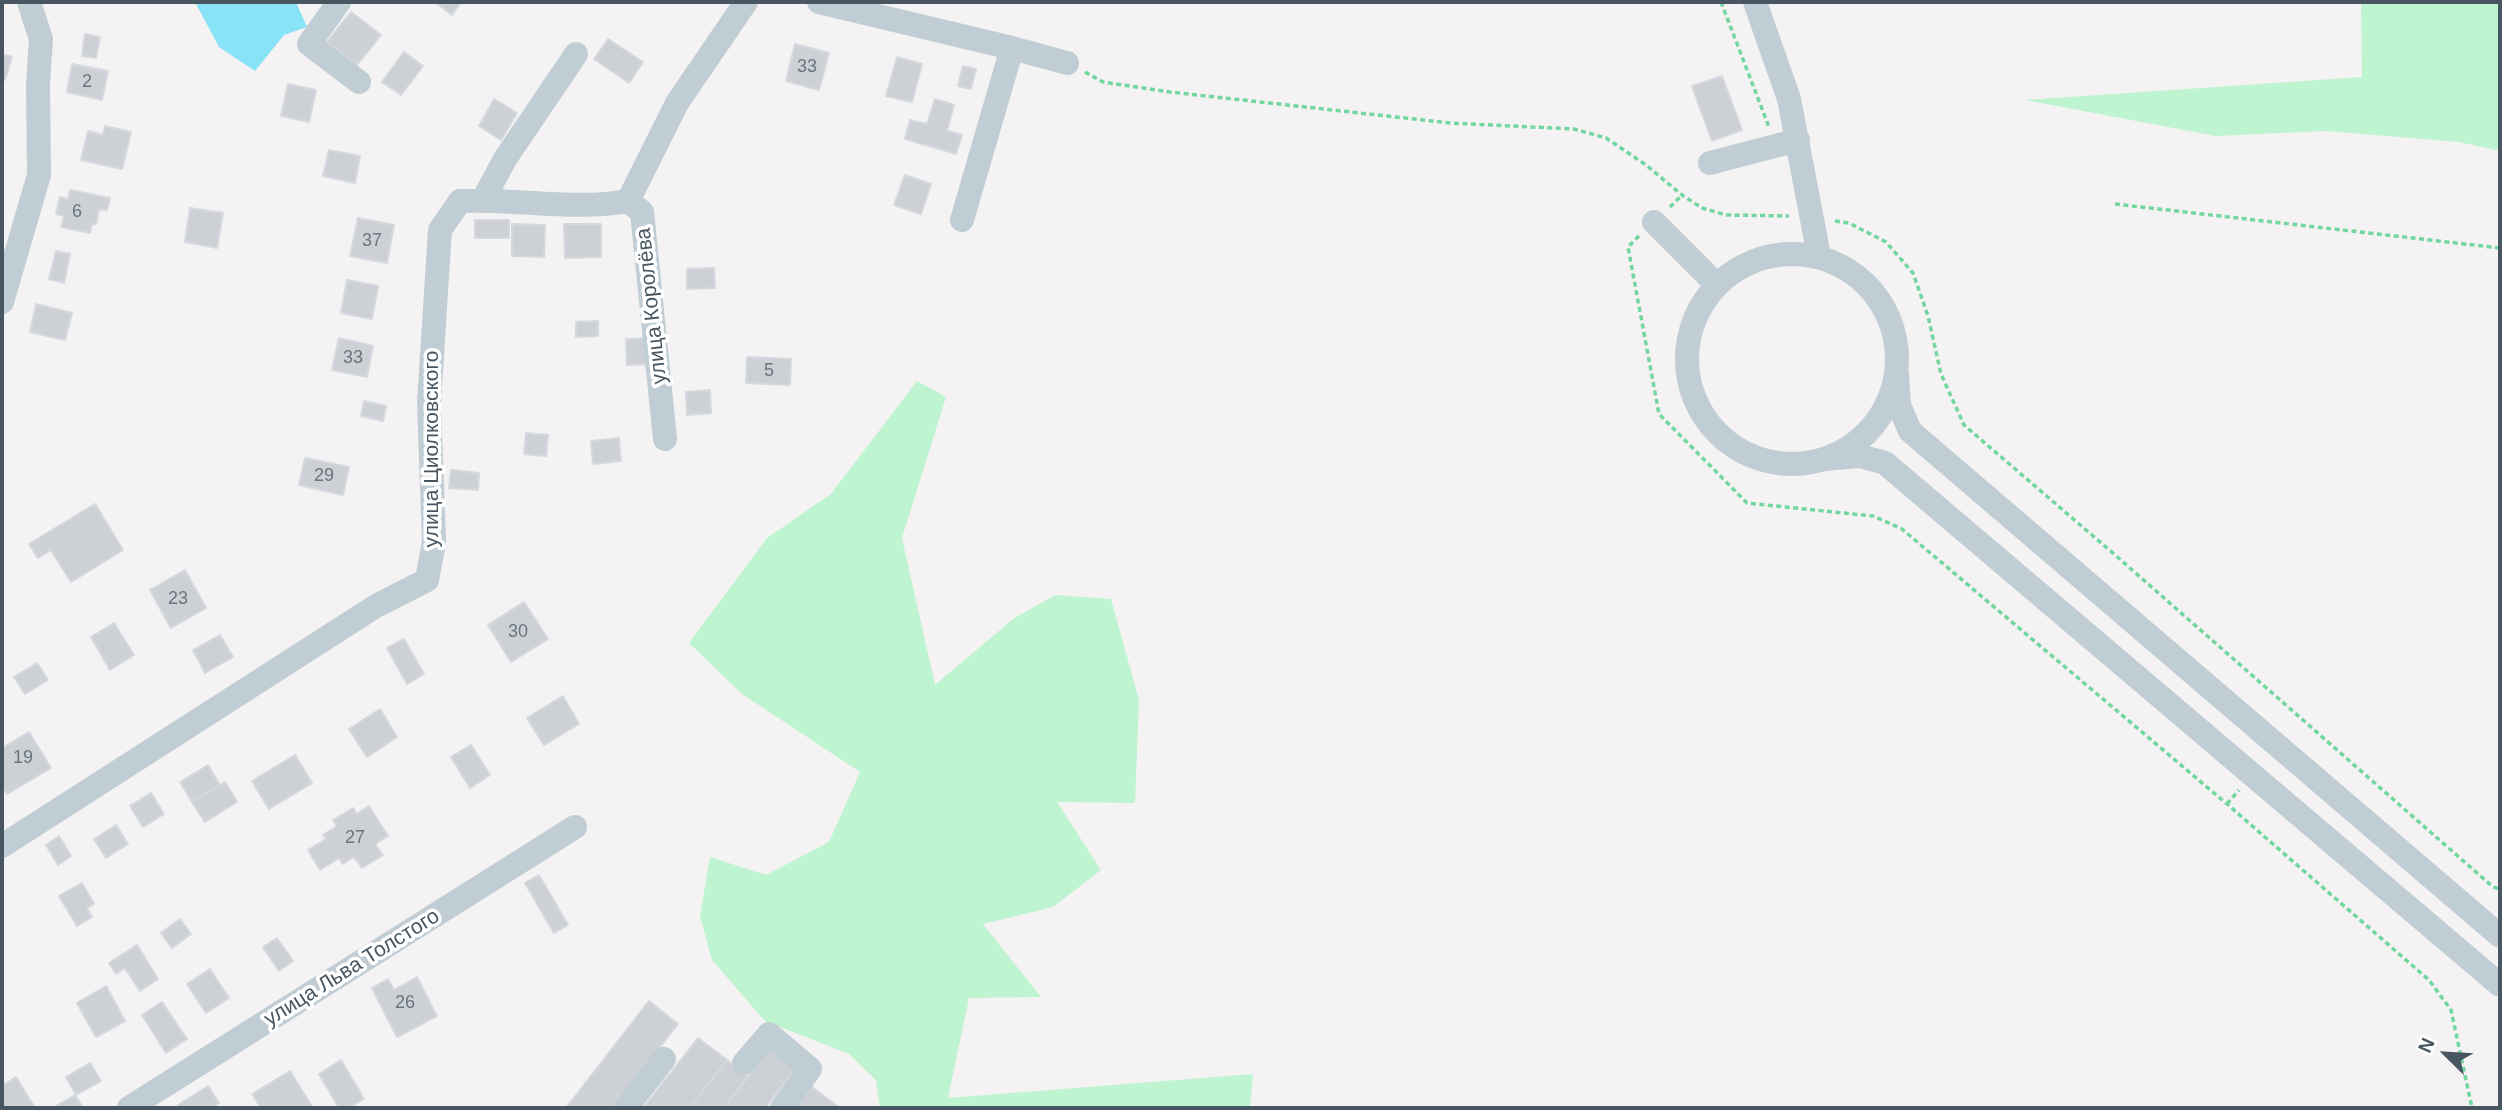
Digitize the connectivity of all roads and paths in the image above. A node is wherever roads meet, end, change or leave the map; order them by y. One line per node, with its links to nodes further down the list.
1 (29, 2): 23 (street)
2 (339, 2): 10 (street)
3 (746, 2): 15 (street, улица Королёва)
4 (819, 2): 7 (street)
5 (1721, 2): 11 (path)
6 (1755, 2): 11 (street)
7 (1012, 48): 9 (street); 18 (street)
8 (576, 54): 14 (street)
9 (1067, 63): 13 (path)
10 (359, 82)
11 (1786, 143): 12 (street); 17 (street)
12 (1710, 163)
13 (1682, 195): 17 (path); 19 (path)
14 (483, 200): 15 (street, улица Циолковского); 28 (street, улица Циолковского)
15 (628, 201): 25 (street, улица Королёва)
16 (2115, 204): 20 (path)
17 (1812, 218): 21 (street); 29 (path)
18 (962, 220)
19 (1654, 222): 22 (street); 37 (path)
20 (2500, 248)
21 (1819, 256): 22 (street); 24 (street)
22 (1717, 285): 26 (street)
23 (2, 302)
24 (1896, 375): 26 (street); 30 (street)
25 (665, 439)
26 (1824, 459): 31 (street)
27 (575, 827): 34 (street, улица Льва Толстого)
28 (2, 846)
29 (2500, 889)
30 (2500, 936)
31 (2500, 985)
32 (664, 1059): 35 (street)
33 (744, 1063): 36 (street)
34 (129, 1108)
35 (626, 1108)
36 (783, 1108)
37 (2472, 1108)

